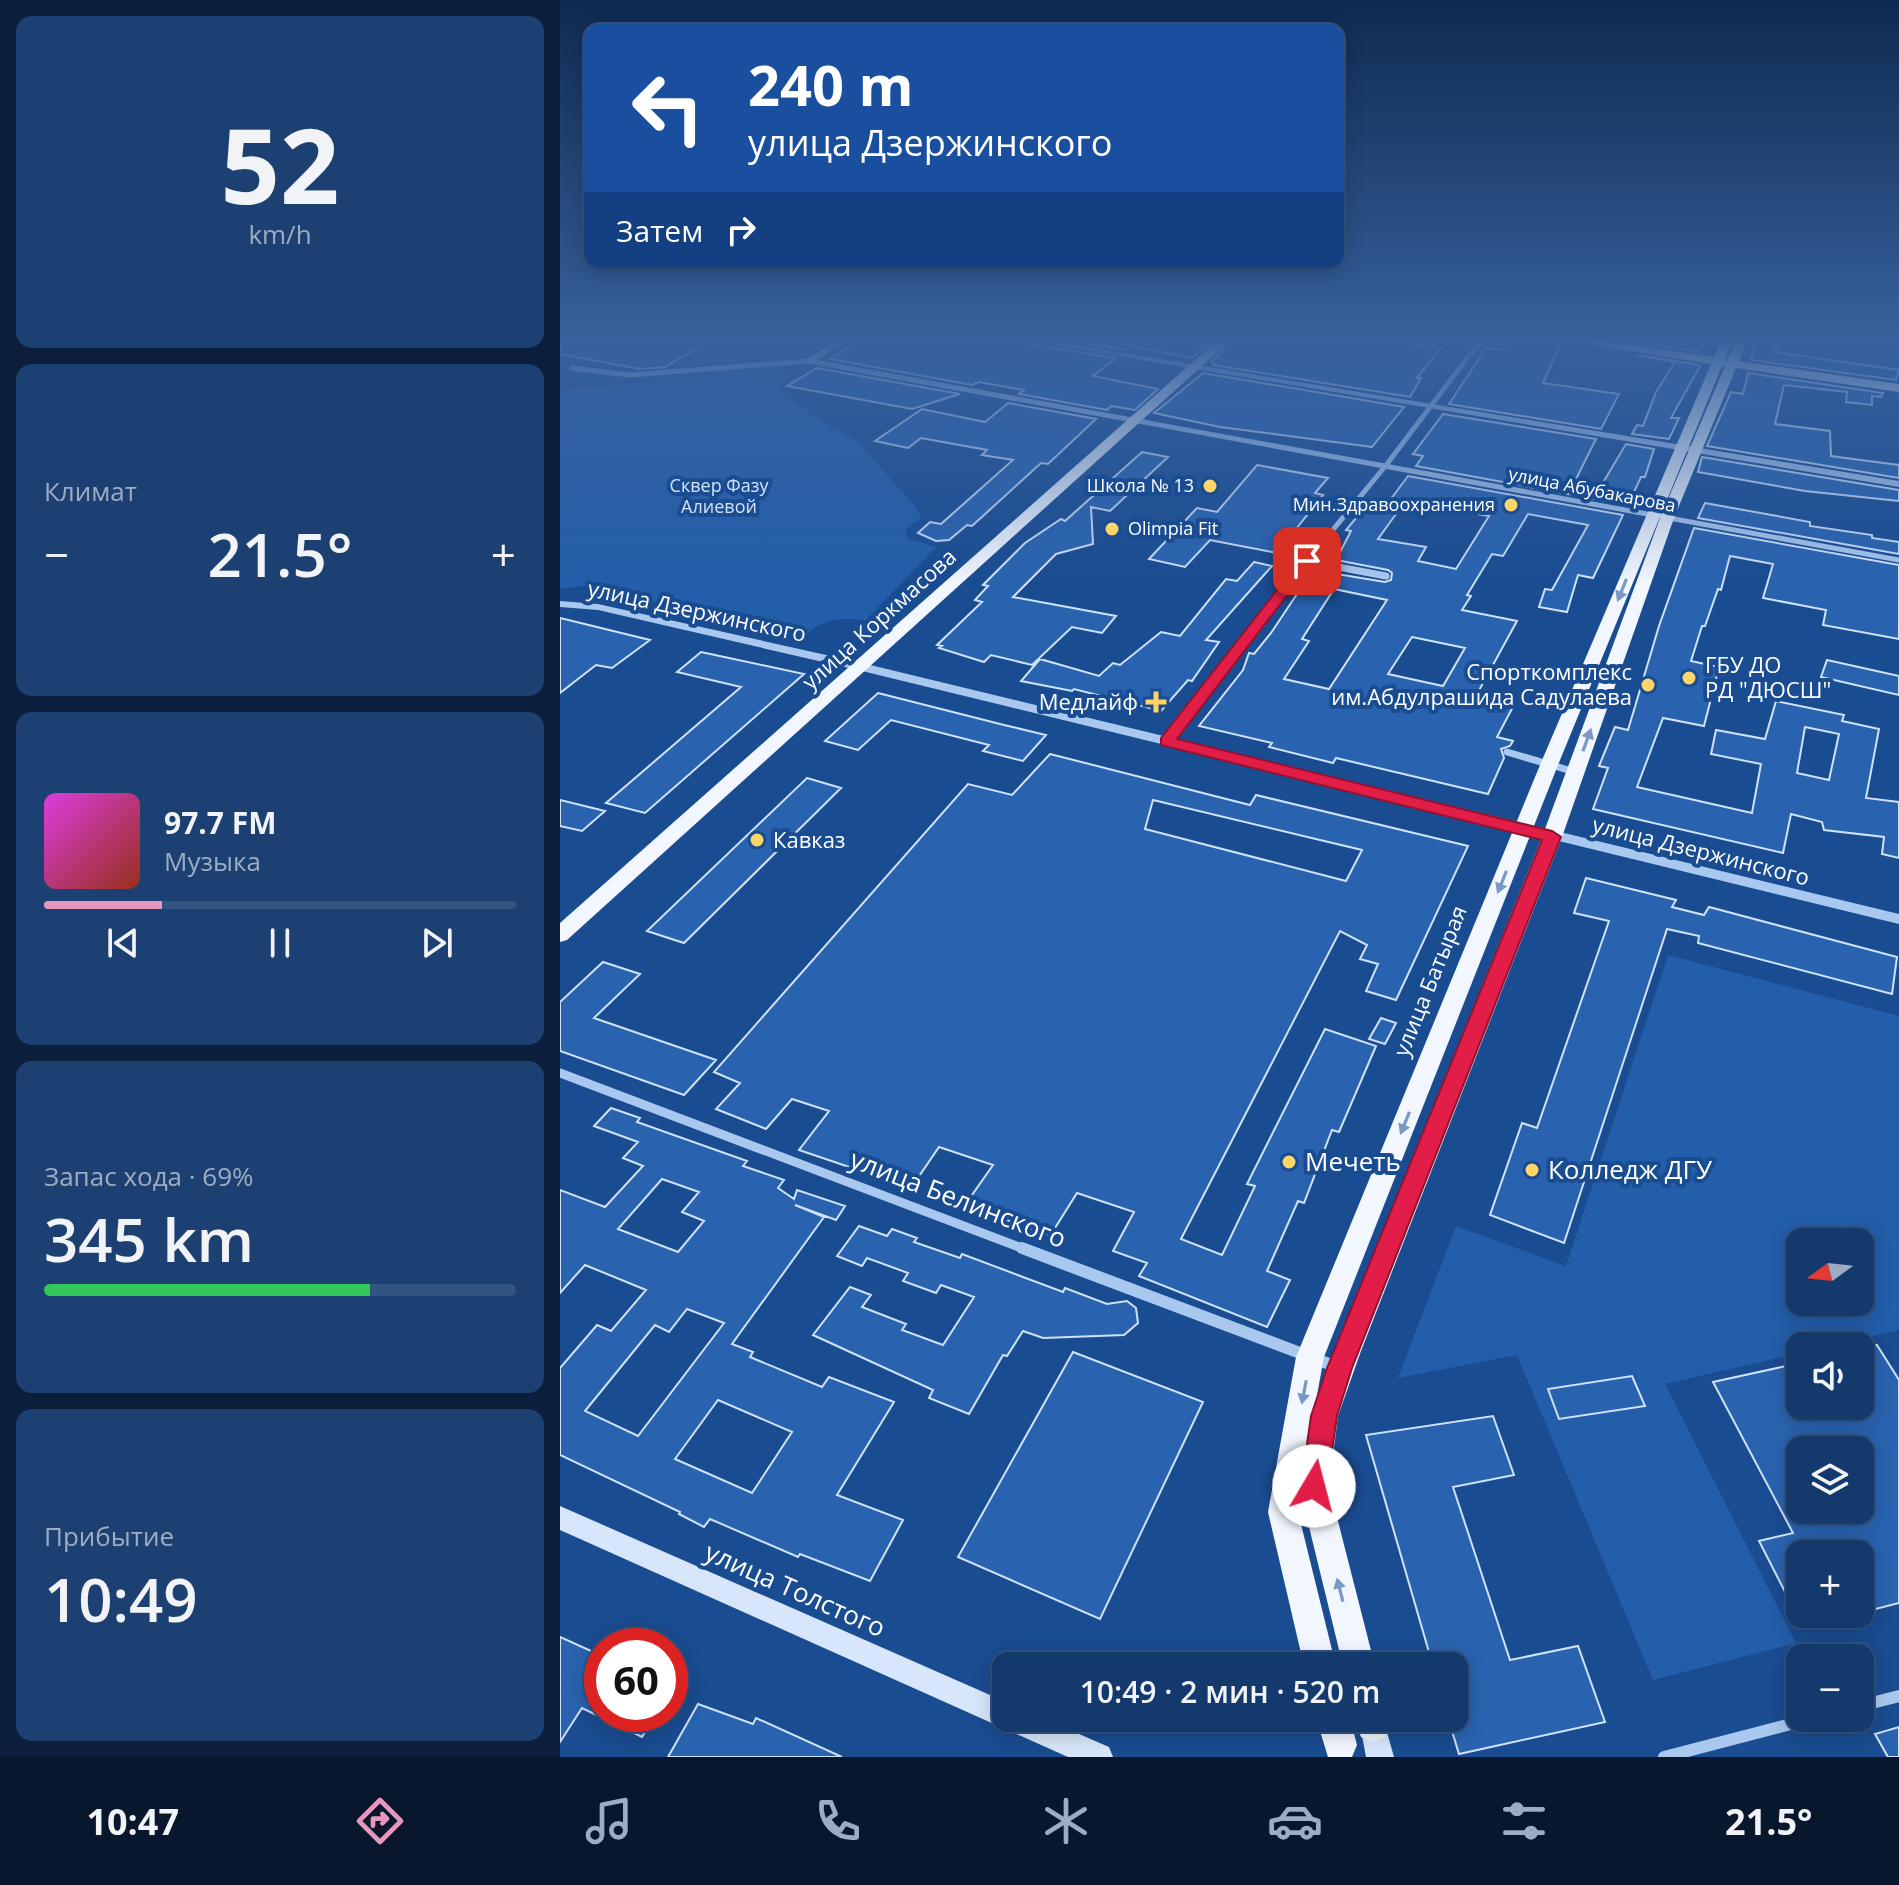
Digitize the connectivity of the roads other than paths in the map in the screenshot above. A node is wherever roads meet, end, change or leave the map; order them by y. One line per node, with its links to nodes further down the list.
1 (1126, 419): 6 (street, улица Абубакарова)
2 (1139, 419): 6 (main road, улица Коркмасова)
3 (1420, 419): 8 (street)
4 (1494, 419): 7 (street)
5 (1701, 419): 7 (main road, улица Батырая)
6 (1137, 421): 8 (street, улица Абубакарова); 15 (main road, улица Коркмасова)
7 (1687, 451): 9 (street); 10 (main road, улица Батырая)
8 (1387, 464): 10 (street, улица Абубакарова); 12 (street)
9 (1899, 484)
10 (1659, 516): 11 (street, улица Абубакарова); 18 (main road, улица Батырая, one-way to 18); 19 (main road, улица Батырая, one-way to 10)
11 (1899, 560)
12 (1307, 561): 13 (street); 16 (street)
13 (1386, 576)
14 (560, 604): 15 (street, улица Дзержинского)
15 (862, 667): 16 (street, улица Дзержинского); 23 (main road, улица Коркмасова)
16 (1167, 742): 20 (street, улица Дзержинского)
17 (1507, 752): 18 (street)
18 (1549, 765): 19 (street); 20 (main road, улица Батырая)
19 (1575, 772): 21 (main road, улица Батырая)
20 (1523, 830): 21 (street, улица Дзержинского); 25 (main road, улица Батырая, one-way to 25)
21 (1552, 837): 22 (street, улица Дзержинского); 26 (main road, улица Батырая)
22 (1899, 919)
23 (560, 935)
24 (560, 1073): 25 (street, улица Белинского)
25 (1310, 1357): 26 (street, улица Белинского); 28 (main road, улица Батырая, one-way to 28)
26 (1340, 1368): 29 (main road, улица Батырая, one-way to 26)
27 (560, 1518): 32 (main road, улица Толстого)
28 (1317, 1652)
29 (1356, 1652)
30 (1899, 1696): 31 (street)
31 (1874, 1702)
32 (992, 1710)
33 (1786, 1725): 36 (street)
34 (1042, 1732): 35 (main road, улица Толстого)
35 (1099, 1757)
36 (1664, 1757)

